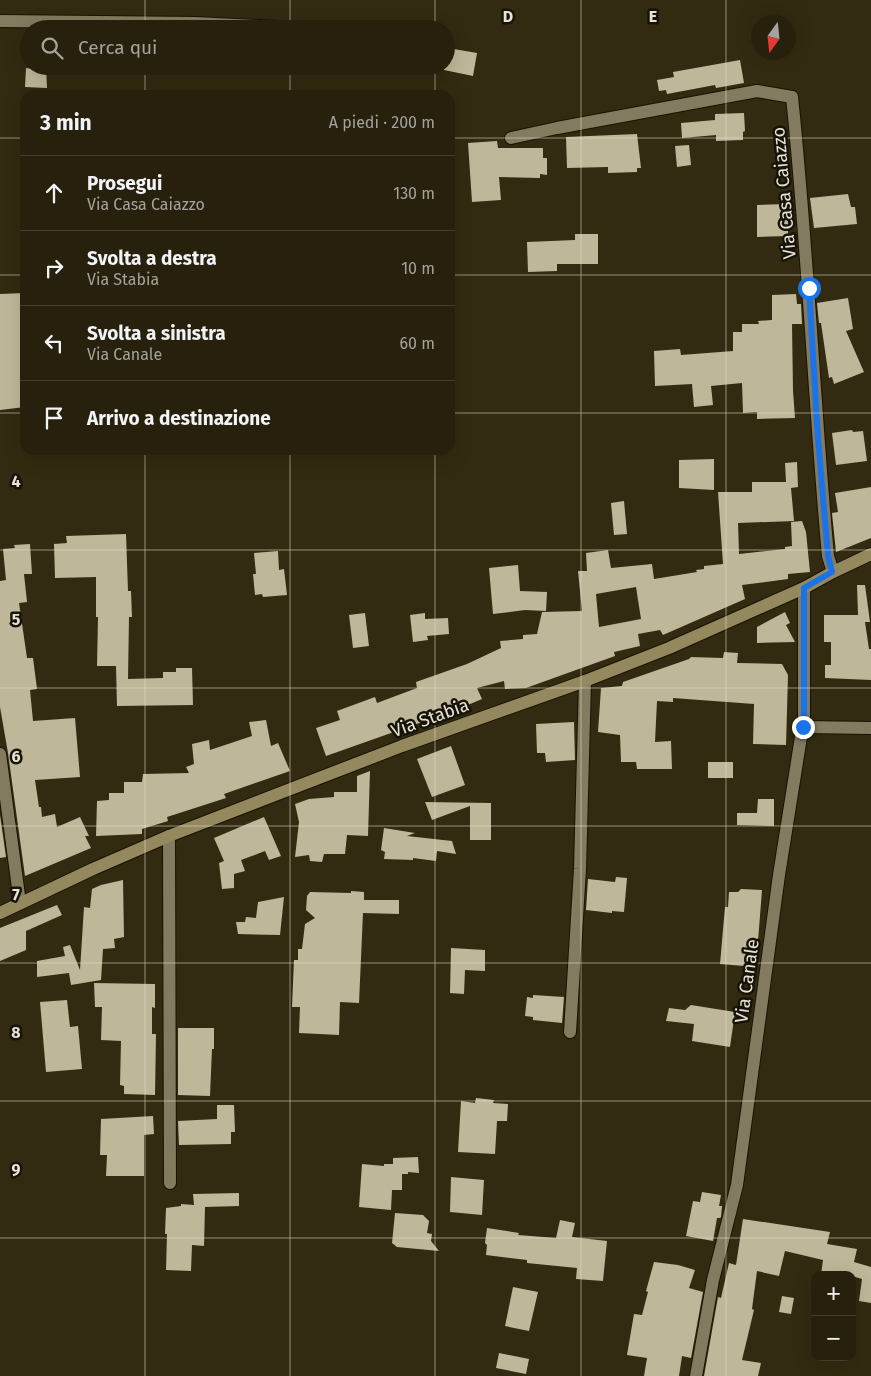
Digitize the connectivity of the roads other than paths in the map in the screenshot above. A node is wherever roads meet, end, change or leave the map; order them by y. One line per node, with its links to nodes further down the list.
1 (0, 21): 2 (street)
2 (20, 21)
3 (511, 138): 5 (street, Via Casa Caiazzo)
4 (871, 554): 5 (main road, Via Stabia)
5 (832, 572): 6 (main road, Via Stabia)
6 (804, 588): 7 (main road, Via Stabia); 8 (street, Via Canale)
7 (585, 681): 11 (main road, Via Stabia); 14 (street)
8 (803, 727): 9 (street); 16 (street, Via Canale)
9 (871, 728)
10 (0, 754): 12 (street)
11 (169, 836): 12 (main road, Via Stabia); 15 (street)
12 (20, 903): 13 (main road, Via Stabia)
13 (0, 913)
14 (570, 1032)
15 (170, 1183)
16 (696, 1376)

